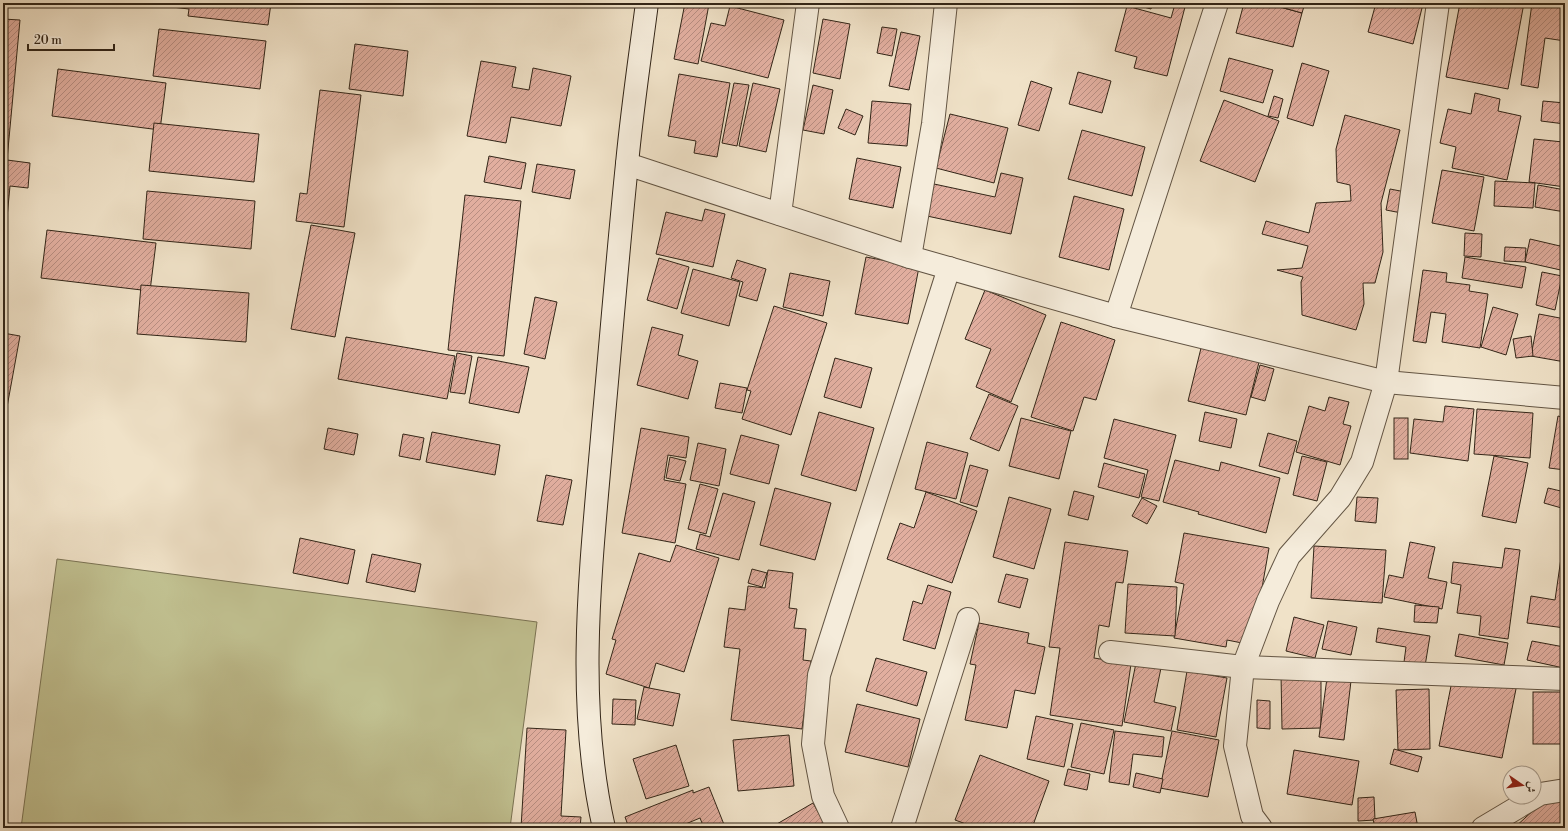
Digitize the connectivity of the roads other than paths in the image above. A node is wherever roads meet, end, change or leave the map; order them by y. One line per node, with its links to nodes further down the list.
1 (647, 3): 6 (street)
2 (808, 3): 7 (street)
3 (946, 3): 8 (street)
4 (1217, 3): 10 (street)
5 (1438, 3): 11 (street)
6 (627, 164): 7 (street); 18 (street)
7 (780, 214): 8 (street)
8 (910, 256): 9 (street)
9 (949, 268): 10 (street); 19 (street)
10 (1116, 316): 11 (street)
11 (1386, 382): 12 (street); 15 (street)
12 (1565, 398)
13 (968, 618): 20 (street)
14 (1110, 652): 15 (street)
15 (1243, 667): 16 (street); 21 (street)
16 (1565, 679)
17 (1565, 790): 22 (street)
18 (604, 828)
19 (838, 828)
20 (902, 828)
21 (1261, 828)
22 (1483, 828)

